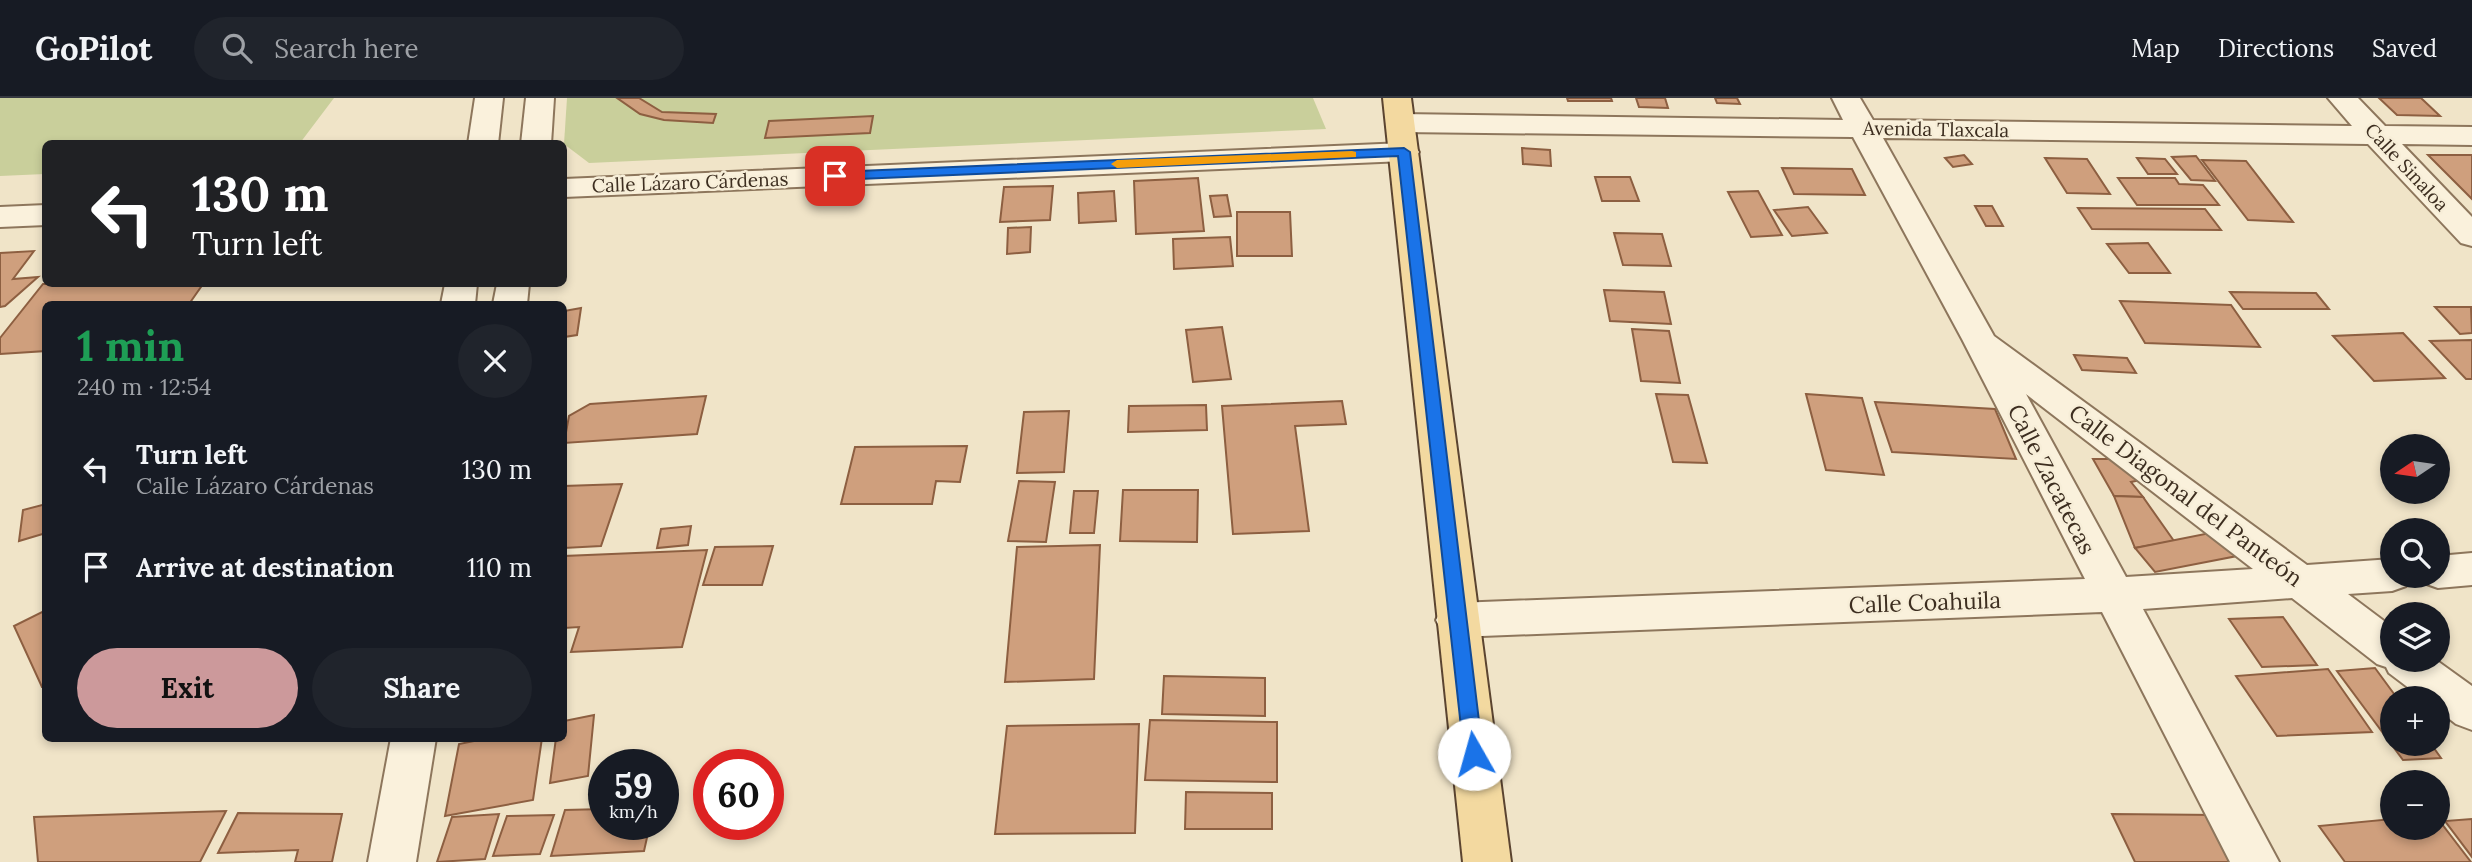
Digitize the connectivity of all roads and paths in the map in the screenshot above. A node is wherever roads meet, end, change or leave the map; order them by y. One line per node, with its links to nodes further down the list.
1 (489, 98): 8 (street)
2 (540, 98): 9 (street)
3 (2342, 98): 6 (street, Calle Sinaloa)
4 (1854, 113): 5 (street, Avenida Tlaxcala); 6 (street, Avenida Tlaxcala); 14 (street, Calle Zacatecas)
5 (1400, 124): 10 (street, Calle Lázaro Cárdenas); 20 (main road)
6 (2376, 135): 7 (street, Avenida Tlaxcala); 13 (street, Calle Sinaloa)
7 (2472, 136)
8 (484, 140)
9 (536, 140)
10 (567, 188)
11 (42, 215): 12 (street)
12 (0, 217)
13 (2472, 236)
14 (1979, 340): 18 (street, Calle Diagonal del Panteón); 19 (street, Calle Zacatecas)
15 (2472, 569): 16 (street)
16 (2450, 571)
17 (2380, 576): 18 (street, Calle Coahuila)
18 (2299, 581): 19 (street, Calle Coahuila); 21 (street, Calle Diagonal del Panteón)
19 (2112, 595): 20 (street, Calle Coahuila); 27 (street, Calle Zacatecas)
20 (1457, 620): 26 (main road)
21 (2380, 642)
22 (2420, 672): 23 (street)
23 (2472, 711)
24 (413, 742): 25 (street)
25 (392, 862)
26 (1487, 862)
27 (2255, 862)

